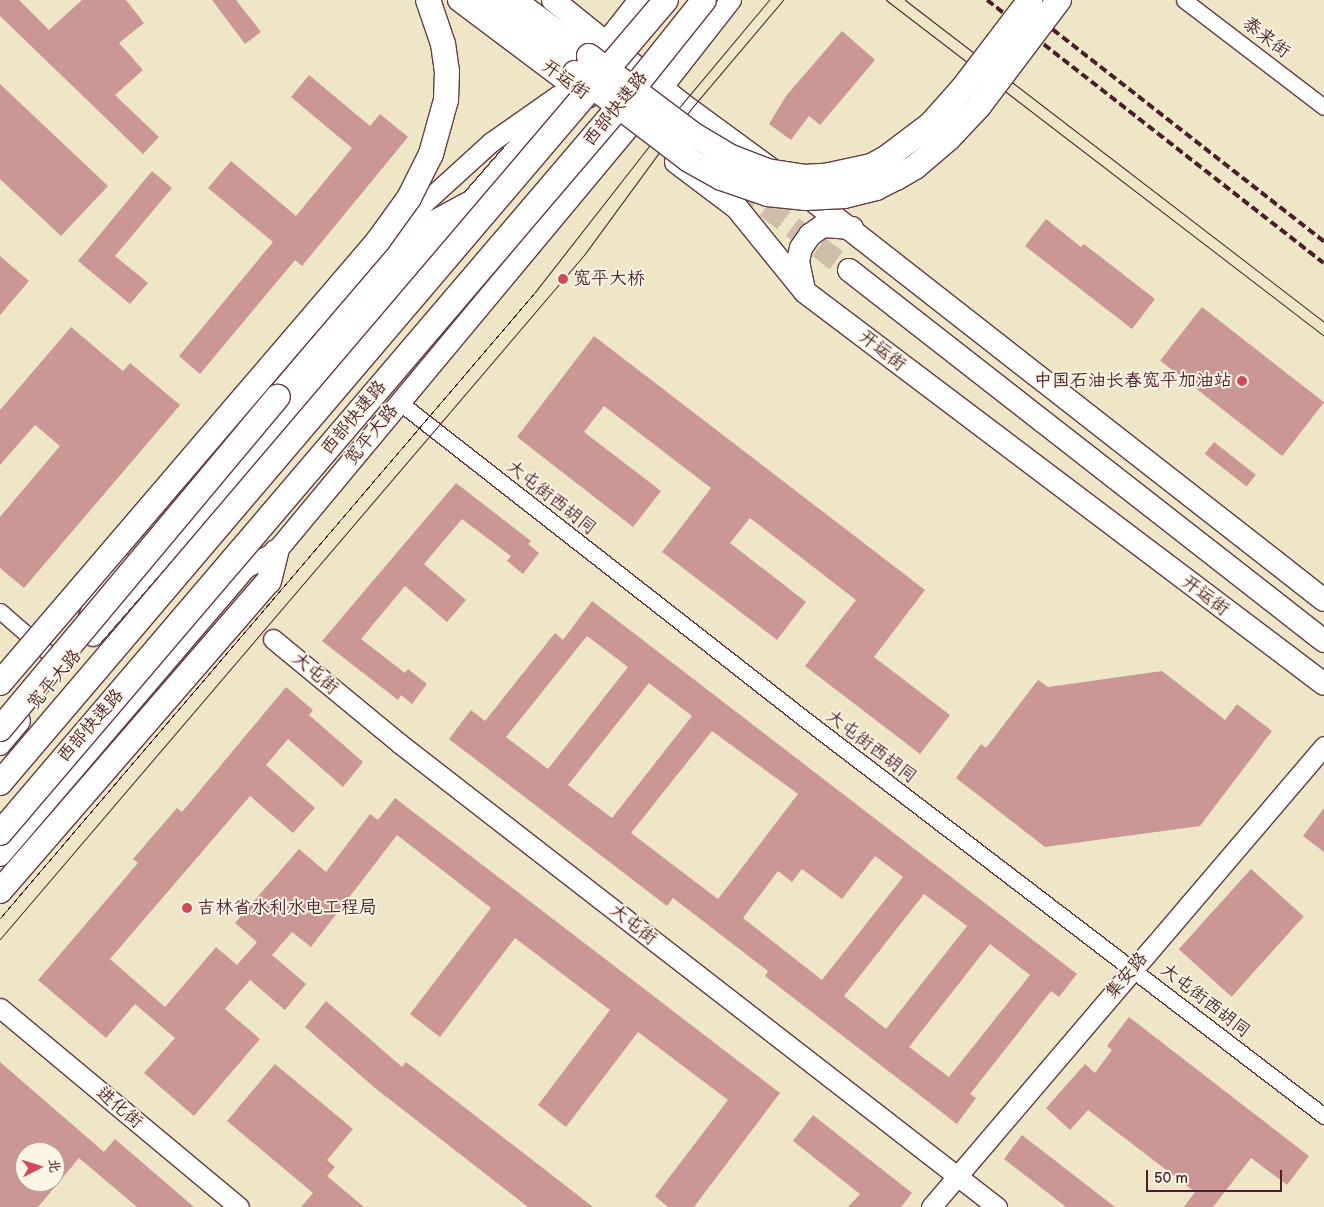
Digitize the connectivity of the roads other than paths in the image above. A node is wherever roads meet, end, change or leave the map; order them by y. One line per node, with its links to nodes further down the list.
1 (428, 0): 29 (highway, bridge)
2 (459, 0): 14 (main road, 开运街)
3 (482, 0): 11 (highway, bridge)
4 (513, 0): 10 (highway, bridge)
5 (553, 0): 13 (main road)
6 (639, 0): 13 (main road, 宽平大路)
7 (666, 0): 34 (highway, 西部快速路, bridge)
8 (704, 0): 35 (highway, 西部快速路, bridge)
9 (732, 0): 15 (main road, 宽平大路)
10 (1030, 0)
11 (1058, 0)
12 (1184, 0): 16 (street, 泰来街)
13 (606, 42): 14 (main road, 宽平大路); 15 (main road)
14 (572, 85): 17 (main road, 开运街); 18 (main road, 宽平大路); 28 (street)
15 (662, 88): 17 (main road, 宽平大路); 19 (main road)
16 (1324, 107)
17 (630, 127): 21 (main road, 开运街); 22 (main road, 宽平大路)
18 (467, 205): 28 (main road, 宽平大路); 31 (highway, bridge)
19 (852, 228): 21 (main road); 24 (main road)
20 (849, 270): 27 (main road)
21 (804, 292): 30 (main road, 开运街)
22 (399, 402): 23 (main road, 宽平大路); 38 (street, 大屯街西胡同)
23 (276, 552): 36 (main road, 宽平大路); 37 (highway)
24 (1324, 600)
25 (0, 611): 28 (street)
26 (272, 639): 41 (street, 大屯街)
27 (1324, 641)
28 (65, 668): 32 (main road, 宽平大路)
29 (0, 683)
30 (1324, 684)
31 (0, 729)
32 (0, 745)
33 (1324, 746): 38 (street, 集安路)
34 (0, 783)
35 (0, 832)
36 (0, 856)
37 (0, 892)
38 (1133, 969): 40 (street, 大屯街西胡同); 41 (street, 集安路)
39 (0, 1008): 42 (street, 进化街)
40 (1324, 1116)
41 (958, 1176): 43 (street, 集安路); 44 (street, 大屯街)
42 (239, 1207)
43 (931, 1207)
44 (997, 1207)

